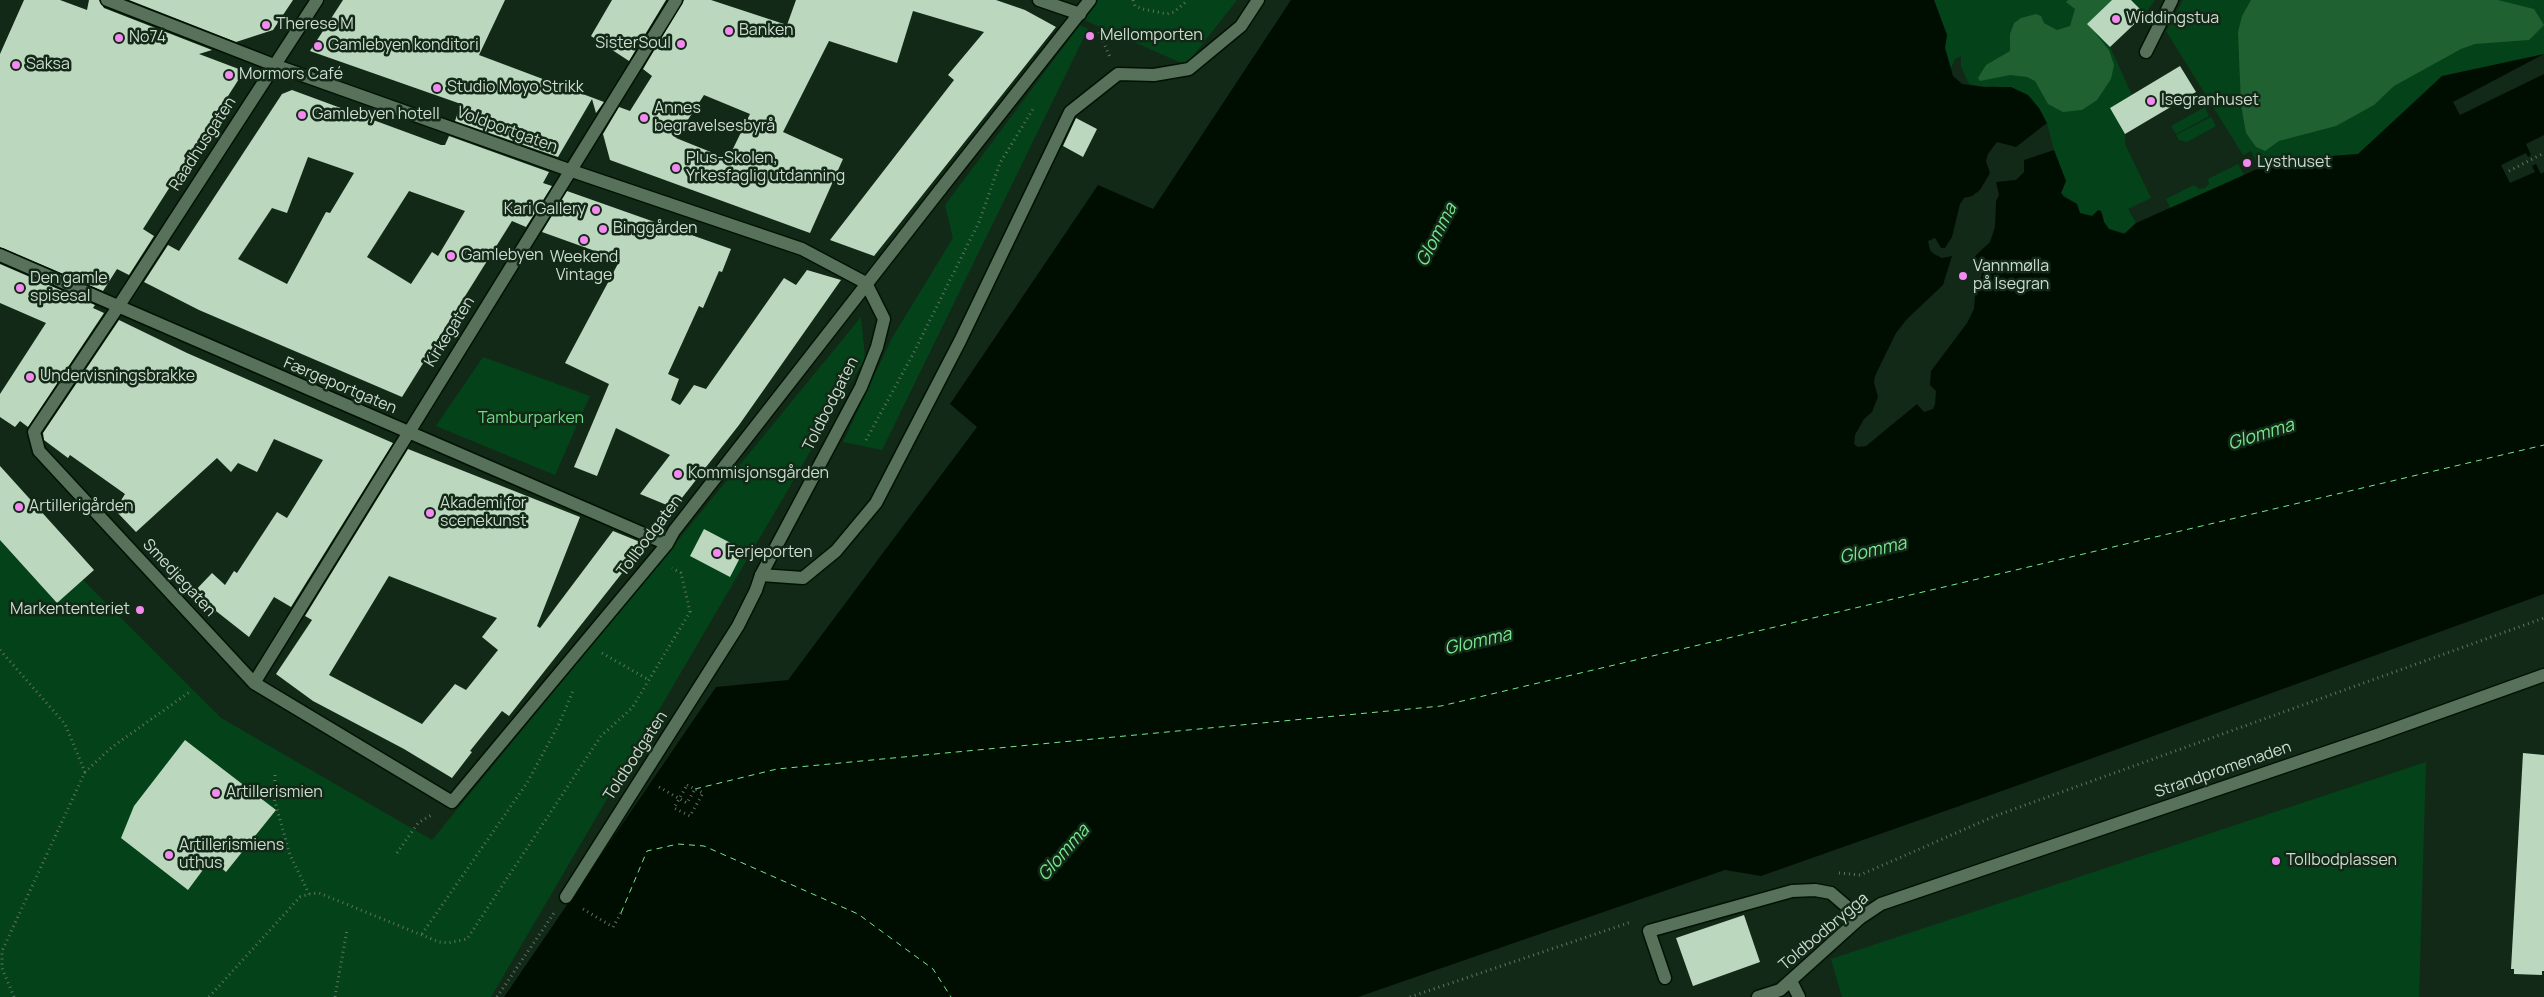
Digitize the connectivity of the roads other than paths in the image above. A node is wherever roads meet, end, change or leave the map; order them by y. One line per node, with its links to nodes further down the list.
1 (107, 0): 10 (street, Voldportgaten)
2 (317, 0): 10 (street, Raadhusgaten)
3 (676, 0): 11 (street, Kirkegaten)
4 (1039, 0): 8 (street)
5 (1090, 0): 8 (street)
6 (1258, 0): 17 (street)
7 (2172, 0): 9 (street)
8 (1080, 14): 13 (street)
9 (2146, 52)
10 (274, 64): 11 (street, Voldportgaten); 14 (street, Raadhusgaten)
11 (569, 170): 13 (street, Voldportgaten); 15 (street, Kirkegaten)
12 (0, 255): 14 (street, Færgeportgaten)
13 (866, 283): 16 (street, Tollbodgaten); 17 (street, Toldbodgaten)
14 (118, 307): 15 (street, Færgeportgaten); 19 (street, Smedjegaten)
15 (407, 433): 16 (street, Færgeportgaten); 19 (street, Kirkegaten)
16 (667, 544): 20 (street, Tollbodgaten)
17 (761, 575): 22 (street, Toldbodgaten)
18 (2544, 675): 21 (street, Strandpromenaden)
19 (254, 683): 20 (street, Smedjegaten)
20 (452, 802)
21 (1912, 893): 23 (street, Toldbodbrygga)
22 (566, 897)
23 (1860, 918): 24 (street); 25 (street, Toldbodbrygga)
24 (1665, 978)
25 (1790, 981): 26 (street, Toldbodbrygga); 27 (street)
26 (1758, 997)
27 (1799, 997)

